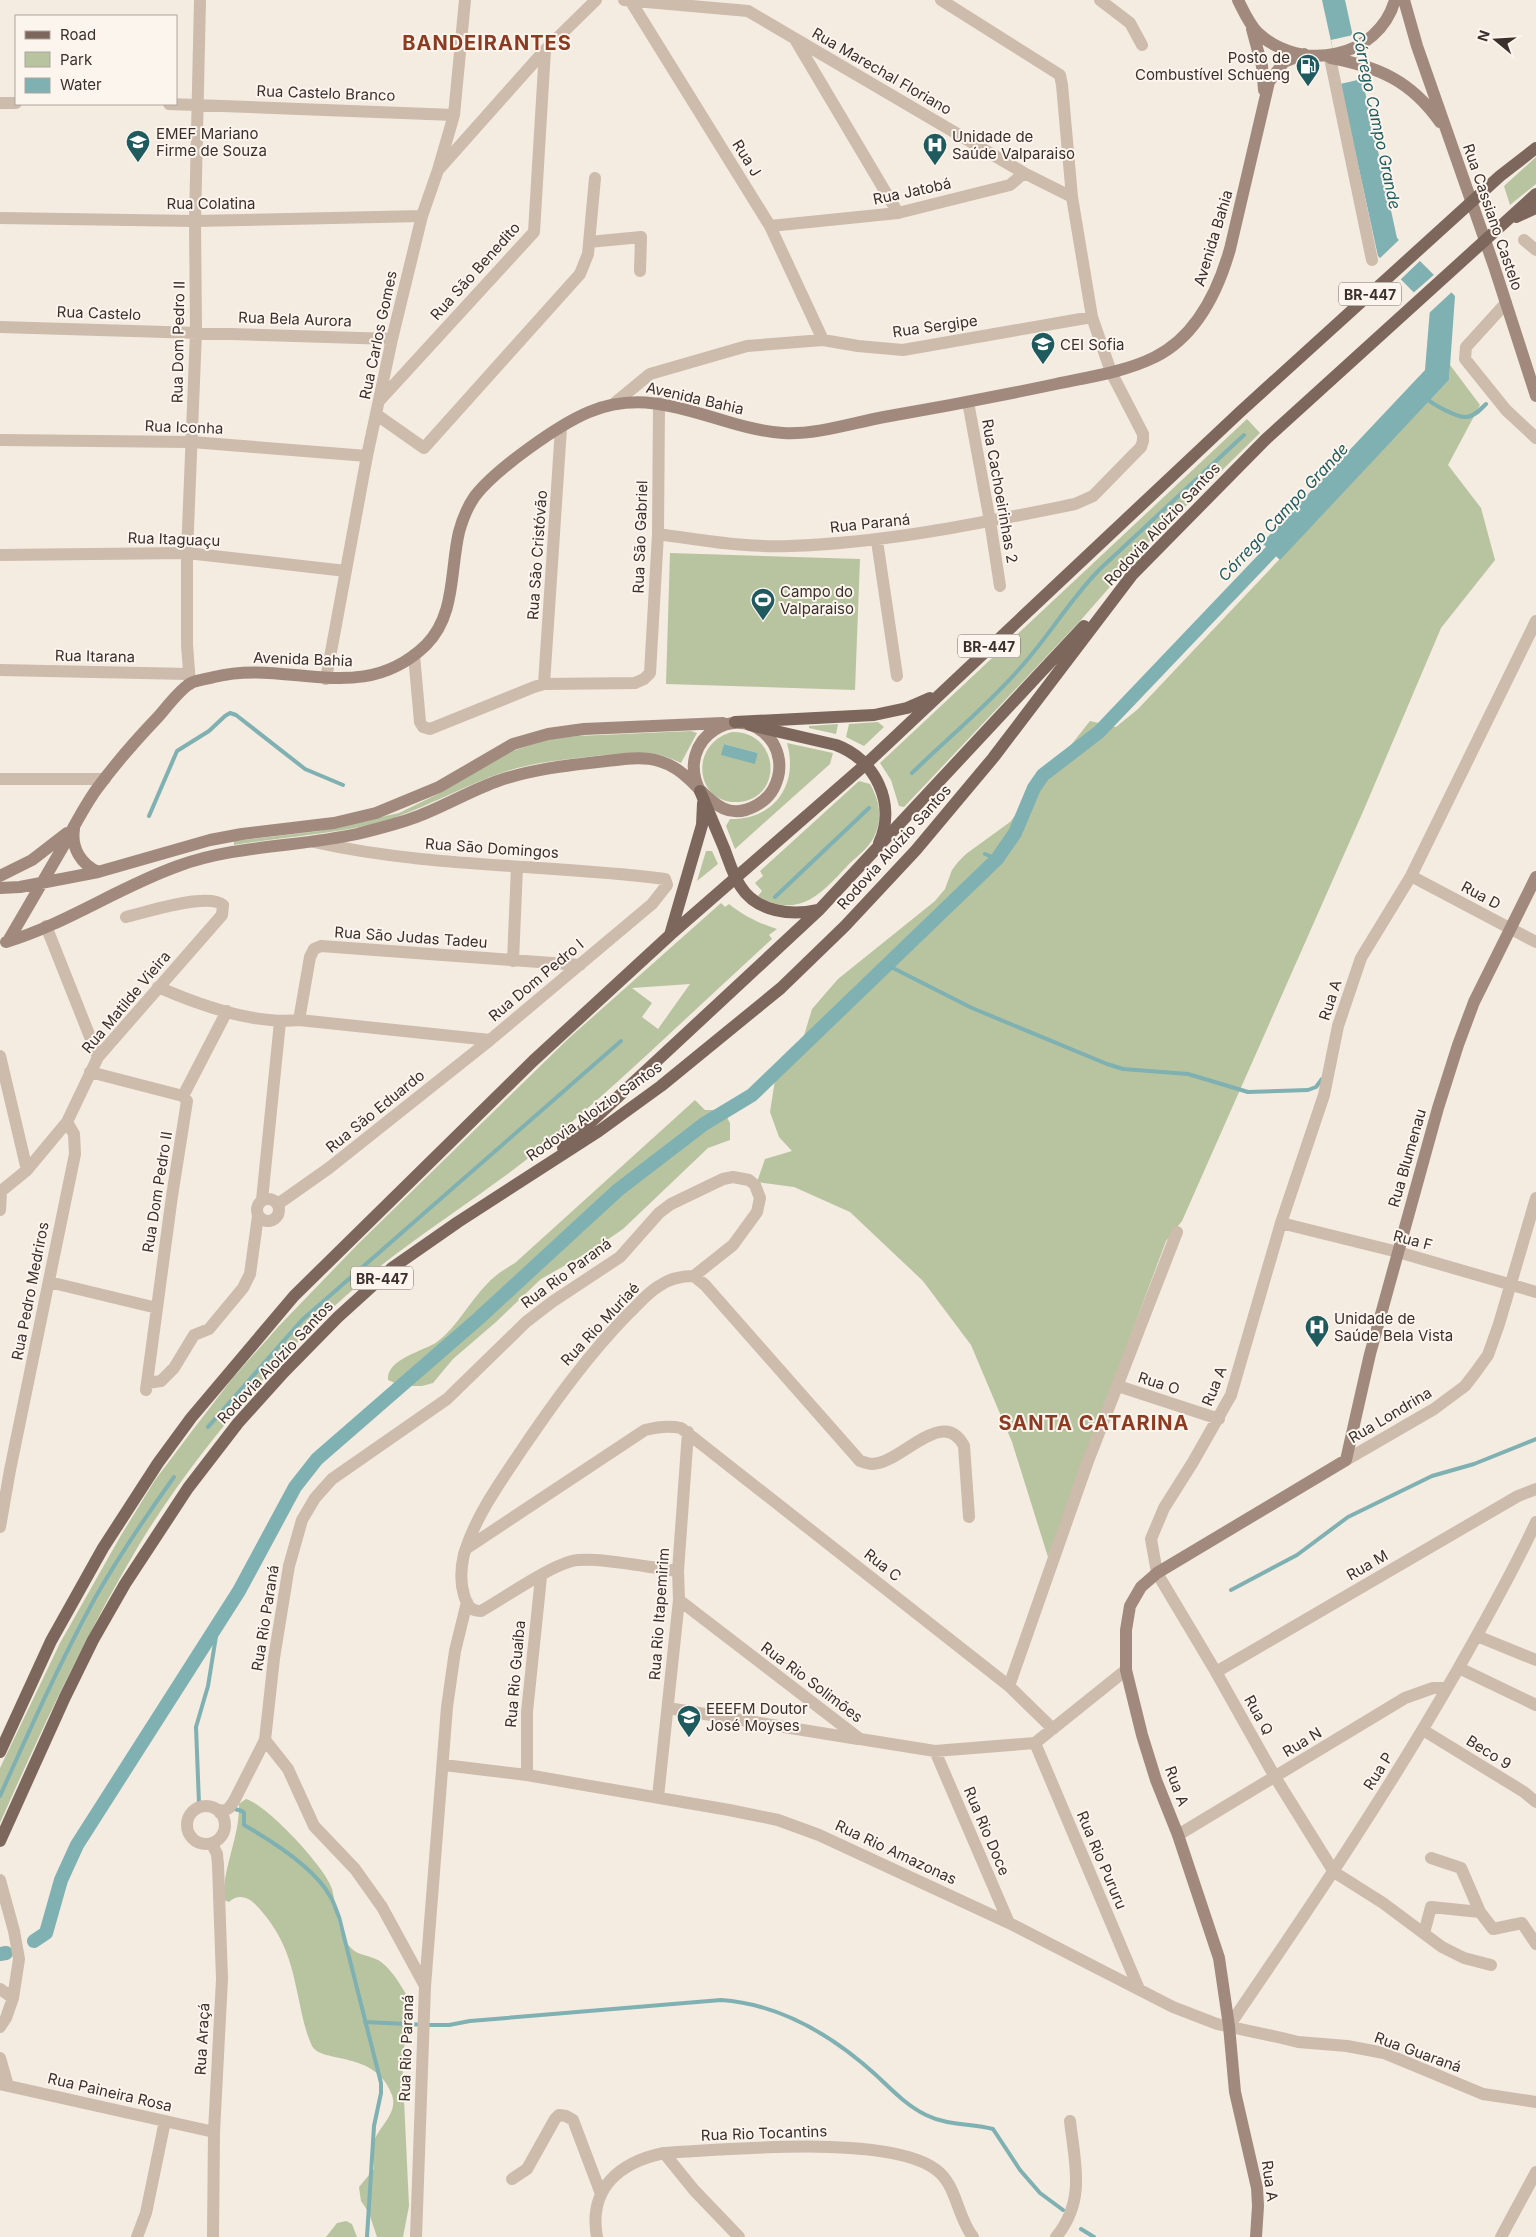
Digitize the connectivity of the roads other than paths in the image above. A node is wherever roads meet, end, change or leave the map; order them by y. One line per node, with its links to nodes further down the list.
1 (200, 0): 21 (street, Rua Dom Pedro II)
2 (465, 0): 23 (street, Rua Carlos Gomes)
3 (596, 0): 15 (street)
4 (624, 0): 5 (street, Rua Marechal Floriano)
5 (630, 0): 11 (street, Rua Marechal Floriano); 37 (street, Rua J)
6 (941, 0): 30 (street)
7 (1100, 0): 14 (street)
8 (1238, 0): 12 (street, Avenida Bahia)
9 (1395, 0): 17 (street)
10 (1404, 0): 24 (street, Rua Cassiano Castelo)
11 (750, 5): 13 (street, Rua Marechal Floriano)
12 (1250, 25): 16 (street, Rua Cassiano Castelo); 22 (street, Avenida Bahia)
13 (795, 40): 27 (street, Rua Marechal Floriano); 32 (street)
14 (1142, 44)
15 (545, 50): 26 (street); 52 (street, Rua São Benedito)
16 (1304, 54): 17 (street, Rua Cassiano Castelo); 22 (street, Avenida Bahia)
17 (1331, 57): 24 (street, Rua Cassiano Castelo); 41 (street)
18 (0, 103): 19 (street)
19 (15, 103)
20 (178, 104): 21 (street, Rua Castelo Branco)
21 (197, 104): 23 (street, Rua Castelo Branco); 36 (street, Rua Dom Pedro II)
22 (1262, 114): 49 (street, Avenida Bahia)
23 (454, 115): 26 (street, Rua Carlos Gomes)
24 (1447, 133): 43 (street, Rua Cassiano Castelo)
25 (1536, 146): 78 (main road, Rodovia Aloízio Santos / BR-447)
26 (438, 170): 33 (street, Rua Carlos Gomes)
27 (1024, 173): 30 (street, Rua Marechal Floriano); 32 (street, Rua Jatobá)
28 (595, 178): 39 (street)
29 (1536, 194): 34 (main road, BR-447)
30 (1072, 197): 44 (street)
31 (1536, 208): 34 (main road)
32 (898, 213): 37 (street, Rua Jatobá)
33 (422, 216): 36 (street, Rua Colatina); 47 (street, Rua Carlos Gomes)
34 (1514, 216): 69 (main road, Rodovia Aloízio Santos / BR-447)
35 (0, 218): 36 (street, Rua Colatina)
36 (195, 221): 46 (street, Rua Dom Pedro II)
37 (770, 226): 48 (street, Rua J)
38 (1524, 240): 40 (street)
39 (589, 242): 42 (street); 57 (street)
40 (1536, 250)
41 (1372, 260)
42 (640, 271)
43 (1506, 303): 51 (street, Rua Cassiano Castelo); 59 (street)
44 (1092, 317): 48 (street, Rua Sergipe); 49 (street)
45 (0, 326): 46 (street, Rua Castelo)
46 (196, 332): 47 (street, Rua Bela Aurora); 61 (street, Rua Dom Pedro II)
47 (392, 339): 52 (street, Rua Carlos Gomes)
48 (824, 340): 50 (street, Rua Sergipe)
49 (1111, 372): 55 (street, Avenida Bahia); 63 (street, Rua Paraná)
50 (638, 382): 53 (street, Rua Sergipe); 54 (street)
51 (1536, 396)
52 (380, 400): 57 (street, Rua Carlos Gomes)
53 (616, 402): 54 (street, Avenida Bahia); 58 (street, Avenida Bahia)
54 (641, 402): 56 (street, Avenida Bahia)
55 (968, 402): 56 (street, Avenida Bahia); 63 (street, Rua Cachoeirinhas 2)
56 (659, 403): 64 (street, Rua São Gabriel)
57 (377, 415): 62 (street, Rua Carlos Gomes)
58 (561, 428): 72 (street, Avenida Bahia); 77 (street, Rua São Cristóvão)
59 (1536, 438)
60 (0, 440): 61 (street, Rua Iconha)
61 (192, 442): 62 (street, Rua Iconha); 66 (street, Rua Dom Pedro II)
62 (367, 456): 68 (street, Rua Carlos Gomes)
63 (990, 521): 65 (street, Rua Paraná); 70 (street, Rua Cachoeirinhas 2)
64 (658, 534): 65 (street, Rua Paraná); 77 (street, Rua São Gabriel)
65 (877, 541): 74 (street)
66 (187, 552): 67 (street, Rua Itaguaçu); 68 (street, Rua Itaguaçu); 75 (street, Rua Dom Pedro II)
67 (0, 555)
68 (346, 571): 76 (street, Rua Carlos Gomes)
69 (1132, 575): 87 (main road); 117 (main road, Rodovia Aloízio Santos / BR-447)
70 (1000, 586)
71 (1536, 621): 91 (street, Rua A)
72 (414, 655): 76 (street, Avenida Bahia); 77 (street)
73 (0, 670): 75 (street, Rua Itarana)
74 (897, 676)
75 (189, 679): 76 (street, Avenida Bahia); 83 (street)
76 (326, 679)
77 (544, 684)
78 (941, 692): 79 (main road); 81 (main road, Rodovia Aloízio Santos / BR-447)
79 (735, 722): 80 (street); 84 (street); 89 (street)
80 (750, 725): 81 (main road); 84 (street)
81 (866, 764): 87 (main road); 93 (main road, Rodovia Aloízio Santos / BR-447)
82 (0, 779): 83 (street)
83 (105, 779): 85 (street)
84 (700, 791): 86 (street); 93 (main road); 101 (main road)
85 (74, 826): 89 (street); 90 (street); 95 (street)
86 (314, 842): 88 (street, Rua São Domingos); 99 (street)
87 (876, 850): 97 (main road)
88 (517, 867): 94 (street, Rua São Domingos); 104 (street)
89 (98, 872): 95 (street)
90 (0, 876)
91 (1411, 876): 100 (street, Rua D); 124 (street, Rua A)
92 (1536, 877): 100 (street, Rua Blumenau)
93 (736, 878): 97 (main road); 101 (main road, Rodovia Aloízio Santos / BR-447)
94 (667, 882): 105 (street, Rua Dom Pedro I)
95 (41, 884): 96 (street); 102 (street)
96 (0, 888)
97 (820, 909): 117 (main road)
98 (126, 917): 106 (street, Rua Matilde Vieira)
99 (46, 926): 102 (street); 112 (street)
100 (1509, 929): 103 (street, Rua D); 126 (street, Rua Blumenau)
101 (670, 935): 160 (main road, Rodovia Aloízio Santos / BR-447)
102 (4, 942)
103 (1536, 942)
104 (513, 961): 105 (street, Rua São Judas Tadeu); 108 (street, Rua São Judas Tadeu)
105 (580, 966): 110 (street, Rua Dom Pedro I)
106 (158, 987): 107 (street, Rua Dom Pedro I); 112 (street, Rua Matilde Vieira)
107 (227, 1011): 109 (street, Rua Dom Pedro I); 114 (street)
108 (299, 1020): 109 (street, Rua Dom Pedro I); 110 (street, Rua Dom Pedro I)
109 (280, 1022): 120 (street)
110 (490, 1040): 121 (street, Rua São Eduardo)
111 (0, 1056): 116 (street)
112 (98, 1057): 113 (street, Rua Matilde Vieira)
113 (90, 1072): 114 (street); 115 (street, Rua Matilde Vieira)
114 (182, 1096): 131 (street, Rua Dom Pedro II)
115 (67, 1122): 116 (street, Rua Matilde Vieira); 128 (street, Rua Pedro Medriros)
116 (27, 1170): 118 (street, Rua Matilde Vieira)
117 (537, 1172): 169 (main road, Rodovia Aloízio Santos / BR-447)
118 (1, 1192): 122 (street)
119 (1536, 1198): 129 (street, Rua Londrina)
120 (262, 1200): 121 (street); 123 (street)
121 (278, 1204): 123 (street)
122 (0, 1210)
123 (258, 1216): 131 (street, Rua Dom Pedro II)
124 (1281, 1222): 126 (street, Rua F); 133 (street, Rua A)
125 (1177, 1232): 132 (street)
126 (1398, 1252): 129 (street, Rua F); 135 (street, Rua Blumenau)
127 (694, 1276): 137 (street); 140 (street, Rua Rio Muriaé); 158 (street, Rua Rio Paraná)
128 (49, 1282): 131 (street); 138 (street, Rua Pedro Medriros)
129 (1511, 1284): 130 (street, Rua F); 135 (street, Rua Londrina)
130 (1536, 1292)
131 (157, 1308)
132 (1118, 1386): 133 (street, Rua O); 151 (street)
133 (1219, 1419): 142 (street, Rua A)
134 (688, 1432): 140 (street); 141 (street, Rua Rio Itapemirim); 151 (street, Rua C)
135 (1346, 1460): 142 (street, Rua Londrina)
136 (1536, 1489): 150 (street, Rua M)
137 (969, 1516)
138 (0, 1527)
139 (1535, 1528): 146 (street, Rua P)
140 (467, 1548): 145 (street, Rua Rio Muriaé)
141 (678, 1571): 143 (street); 144 (street, Rua Rio Itapemirim)
142 (1157, 1573): 149 (street, Rua A); 150 (street, Rua Q)
143 (540, 1577): 145 (street); 163 (street, Rua Rio Guaíba)
144 (679, 1600): 154 (street, Rua Rio Itapemirim); 157 (street, Rua Rio Solimões)
145 (467, 1602): 162 (street)
146 (1477, 1636): 147 (street); 148 (street, Rua P)
147 (1536, 1660)
148 (1459, 1668): 152 (street, Rua P); 153 (street)
149 (1126, 1670): 155 (street); 168 (street, Rua A)
150 (1216, 1672): 164 (street, Rua Q)
151 (1009, 1686): 155 (street, Rua C)
152 (1447, 1688): 156 (street, Rua P); 164 (street, Rua N)
153 (1536, 1705)
154 (668, 1708): 157 (street); 165 (street, Rua Rio Itapemirim)
155 (1053, 1729): 159 (street)
156 (1423, 1730): 166 (street, Beco 9); 172 (street, Rua P)
157 (860, 1739): 161 (street, Rua Rio Solimões)
158 (265, 1740): 167 (street); 179 (street, Rua Rio Paraná)
159 (1035, 1743): 161 (street, Rua Rio Solimões); 181 (street, Rua Rio Pururu)
160 (0, 1752)
161 (935, 1752): 175 (street, Rua Rio Doce)
162 (444, 1765): 163 (street, Rua Rio Amazonas); 179 (street)
163 (527, 1774): 165 (street, Rua Rio Amazonas)
164 (1275, 1777): 168 (street, Rua N); 172 (street, Rua Q)
165 (658, 1797): 175 (street, Rua Rio Amazonas)
166 (1536, 1802)
167 (220, 1813): 170 (street); 170 (street)
168 (1178, 1835): 183 (street, Rua A)
169 (0, 1841)
170 (212, 1844): 190 (street, Rua Araçá)
171 (1431, 1858): 174 (street)
172 (1334, 1872): 176 (street); 183 (street, Rua P)
173 (0, 1880): 182 (street)
174 (1480, 1912): 176 (street); 177 (street)
175 (1010, 1923): 181 (street, Rua Rio Amazonas)
176 (1424, 1934): 178 (street)
177 (1536, 1944)
178 (1491, 1965)
179 (425, 1986): 197 (street, Rua Rio Paraná)
180 (0, 1989): 182 (street)
181 (1139, 1989): 183 (street, Rua Rio Amazonas)
182 (13, 1998): 184 (street)
183 (1229, 2026): 187 (street, Rua Guaraná); 202 (street, Rua A)
184 (0, 2027)
185 (0, 2058): 186 (street)
186 (4, 2085): 188 (street, Rua Paineira Rosa)
187 (1536, 2102)
188 (165, 2121): 190 (street, Rua Paineira Rosa); 195 (street)
189 (1070, 2121): 201 (street)
190 (214, 2132): 196 (street, Rua Araçá)
191 (664, 2153): 194 (street, Rua Rio Tocantins); 199 (street); 200 (street, Rua Rio Tocantins)
192 (1536, 2172): 203 (street)
193 (512, 2179): 194 (street)
194 (601, 2194): 198 (street, Rua Rio Tocantins)
195 (137, 2237)
196 (214, 2237)
197 (416, 2237)
198 (597, 2237)
199 (739, 2237)
200 (972, 2237)
201 (1056, 2237)
202 (1256, 2237)
203 (1502, 2237)

